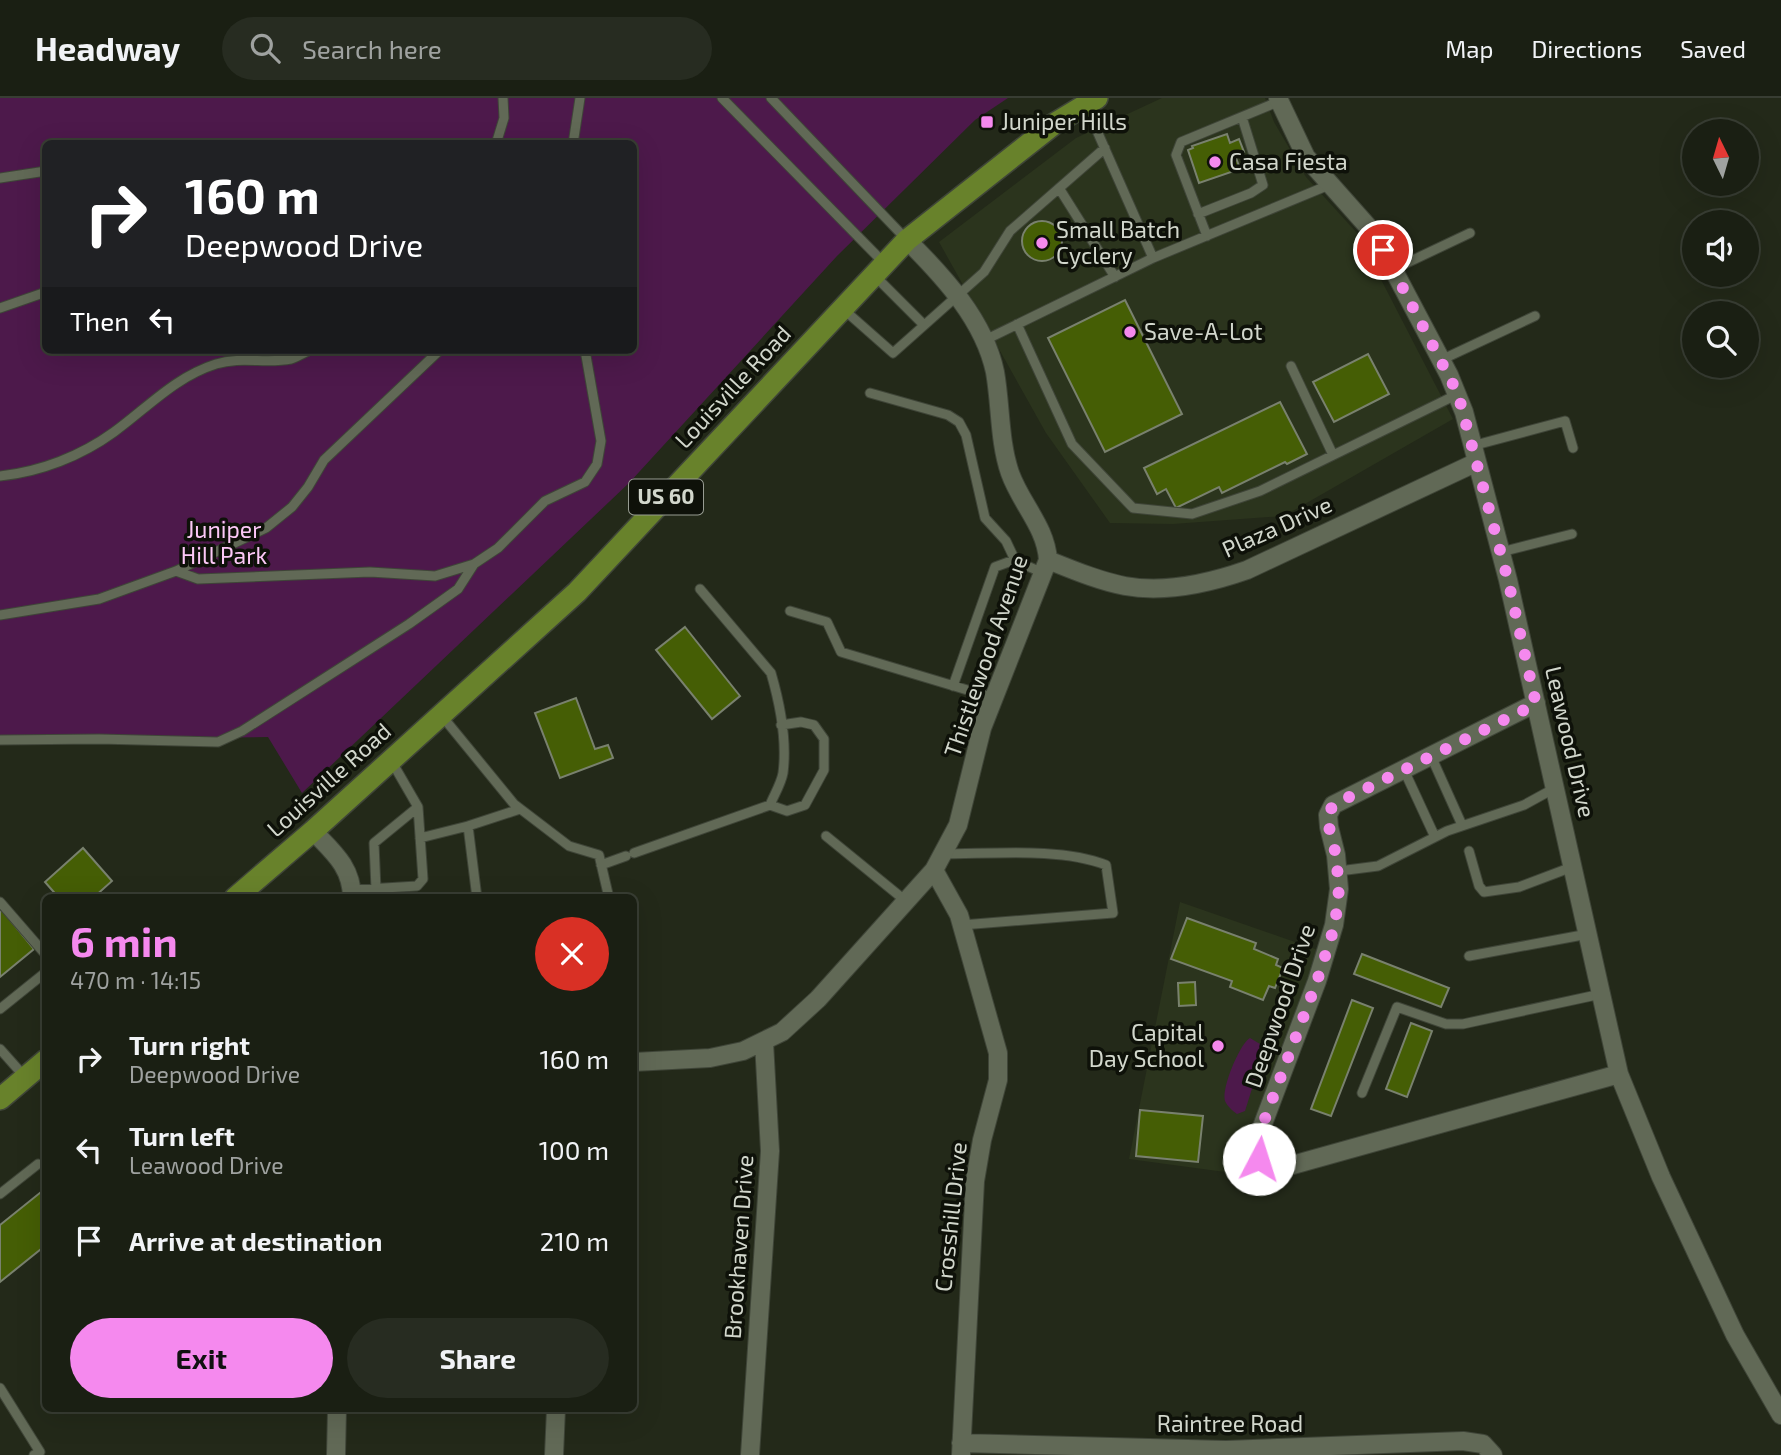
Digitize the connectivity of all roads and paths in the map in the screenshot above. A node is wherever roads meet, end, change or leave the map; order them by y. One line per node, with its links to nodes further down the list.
1 (503, 98): 8 (lane)
2 (580, 98): 9 (lane)
3 (722, 98): 20 (lane)
4 (771, 98): 18 (lane)
5 (1279, 100): 7 (lane); 13 (street, Leawood Drive)
6 (1091, 101): 10 (lane); 18 (main road, Louisville Road / US 60)
7 (1242, 117): 15 (lane); 15 (lane)
8 (497, 140)
9 (574, 140)
10 (1105, 148): 14 (lane); 19 (lane)
11 (42, 172): 12 (lane)
12 (0, 178)
13 (1329, 185): 17 (lane); 21 (street, Leawood Drive)
14 (1059, 188): 22 (lane); 24 (lane)
15 (1198, 214): 17 (lane)
16 (1470, 233): 21 (lane)
17 (1207, 236): 19 (lane)
18 (908, 240): 20 (main road, Louisville Road / US 60); 24 (street, Thistlewood Avenue)
19 (1153, 258): 22 (lane)
20 (879, 269): 26 (main road, Louisville Road / US 60); 29 (lane)
21 (1394, 269): 34 (street, Leawood Drive)
22 (1115, 276): 28 (lane)
23 (42, 293): 25 (lane)
24 (957, 296): 29 (lane); 30 (street, Thistlewood Avenue)
25 (0, 308)
26 (842, 308): 29 (lane); 54 (main road, Louisville Road / US 60)
27 (1535, 316): 34 (lane)
28 (1017, 324): 30 (lane); 40 (lane)
29 (924, 325)
30 (985, 340): 46 (street, Thistlewood Avenue)
31 (302, 354): 41 (lane)
32 (436, 354): 47 (lane)
33 (586, 354): 45 (lane)
34 (1441, 360): 37 (street, Leawood Drive)
35 (1291, 366): 40 (lane)
36 (870, 393): 44 (lane)
37 (1458, 394): 39 (street, Leawood Drive); 40 (lane)
38 (1573, 447): 39 (lane)
39 (1474, 454): 43 (street, Leawood Drive); 46 (street, Plaza Drive)
40 (1333, 455)
41 (0, 476)
42 (1572, 534): 43 (lane)
43 (1501, 552): 53 (street, Leawood Drive)
44 (1014, 560): 46 (lane); 51 (lane)
45 (474, 564): 47 (lane); 56 (lane)
46 (1046, 567): 52 (street, Thistlewood Avenue)
47 (176, 571): 50 (lane)
48 (700, 589): 55 (lane)
49 (790, 611): 51 (lane)
50 (0, 615)
51 (953, 686): 52 (lane)
52 (994, 698): 71 (street, Thistlewood Avenue)
53 (1536, 704): 57 (street, Deepwood Drive); 60 (street, Leawood Drive)
54 (441, 715): 58 (main road, Louisville Road / US 60); 63 (lane)
55 (781, 725): 61 (lane); 61 (lane)
56 (0, 740)
57 (1431, 756): 59 (street, Deepwood Drive); 64 (lane)
58 (391, 760): 62 (lane); 66 (main road, Louisville Road / US 60)
59 (1404, 770): 68 (lane); 74 (street, Deepwood Drive)
60 (1555, 788): 64 (lane); 73 (street, Leawood Drive)
61 (770, 804): 72 (lane)
62 (418, 807): 69 (lane); 75 (lane)
63 (520, 809): 65 (lane); 72 (lane)
64 (1462, 825): 68 (lane)
65 (468, 826): 69 (lane); 78 (lane)
66 (313, 831): 76 (main road, Louisville Road / US 60); 77 (street)
67 (826, 836): 81 (lane)
68 (1434, 837): 74 (lane)
69 (420, 838): 75 (lane)
70 (1469, 851): 73 (lane)
71 (939, 862): 81 (street, Thistlewood Avenue); 82 (street, Crosshill Drive); 82 (lane)
72 (601, 865): 79 (lane)
73 (1573, 867): 83 (street, Leawood Drive)
74 (1339, 871): 93 (street, Deepwood Drive)
75 (376, 889): 77 (lane)
76 (240, 894)
77 (352, 894)
78 (476, 894)
79 (608, 894)
80 (0, 902): 84 (lane)
81 (907, 902): 89 (street, Thistlewood Avenue)
82 (962, 925): 103 (street, Crosshill Drive)
83 (1587, 934): 85 (lane); 87 (street, Leawood Drive)
84 (42, 950)
85 (1469, 956)
86 (42, 975): 88 (lane)
87 (1601, 994): 93 (street, Leawood Drive); 95 (lane)
88 (0, 1009)
89 (764, 1042): 91 (street, Thistlewood Avenue); 107 (street, Brookhaven Drive)
90 (0, 1049): 94 (lane)
91 (637, 1062)
92 (42, 1063): 94 (main road)
93 (1619, 1074): 102 (street, Leawood Drive)
94 (25, 1077): 96 (main road)
95 (1362, 1093)
96 (0, 1099)
97 (38, 1164): 98 (lane)
98 (1, 1190)
99 (0, 1388): 104 (lane)
100 (337, 1412): 105 (street)
101 (556, 1412): 106 (street)
102 (1781, 1415)
103 (961, 1449): 108 (street, Raintree Road)
104 (34, 1455)
105 (336, 1455)
106 (554, 1455)
107 (750, 1455)
108 (1493, 1455)

